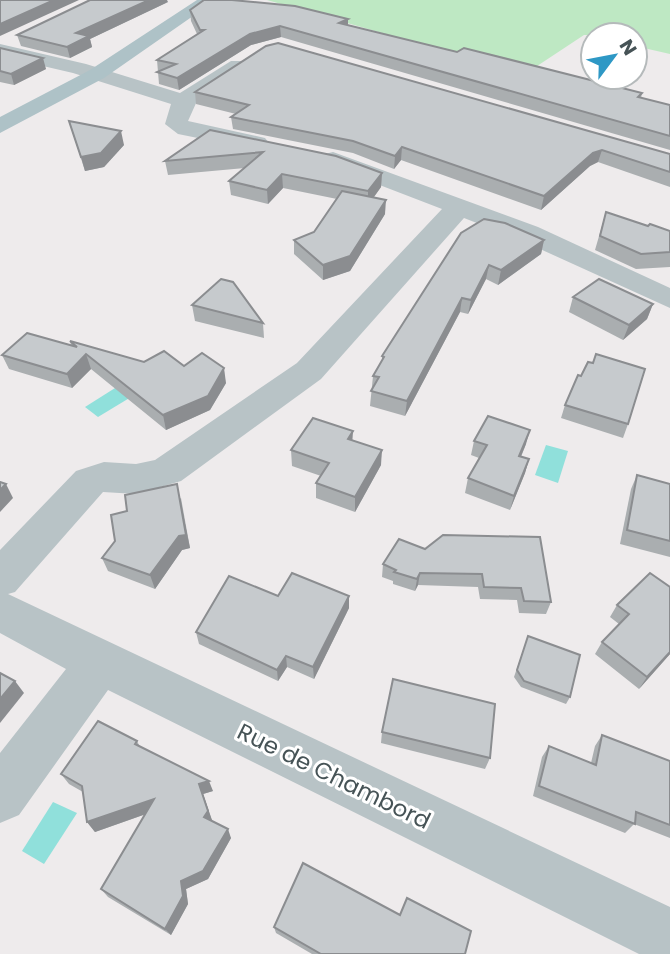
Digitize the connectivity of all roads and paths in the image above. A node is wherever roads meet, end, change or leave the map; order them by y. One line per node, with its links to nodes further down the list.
1 (208, 0): 5 (main road)
2 (25, 34): 3 (street)
3 (0, 48): 5 (street)
4 (259, 51): 6 (street)
5 (97, 74): 6 (street); 7 (main road)
6 (182, 101): 8 (street)
7 (0, 126)
8 (278, 148)
9 (304, 153): 10 (street)
10 (460, 206): 11 (street); 12 (street)
11 (670, 299)
12 (0, 579)
13 (0, 611): 14 (street, Rue de Chambord)
14 (100, 663): 15 (street); 16 (street, Rue de Chambord)
15 (0, 796)
16 (670, 938)

